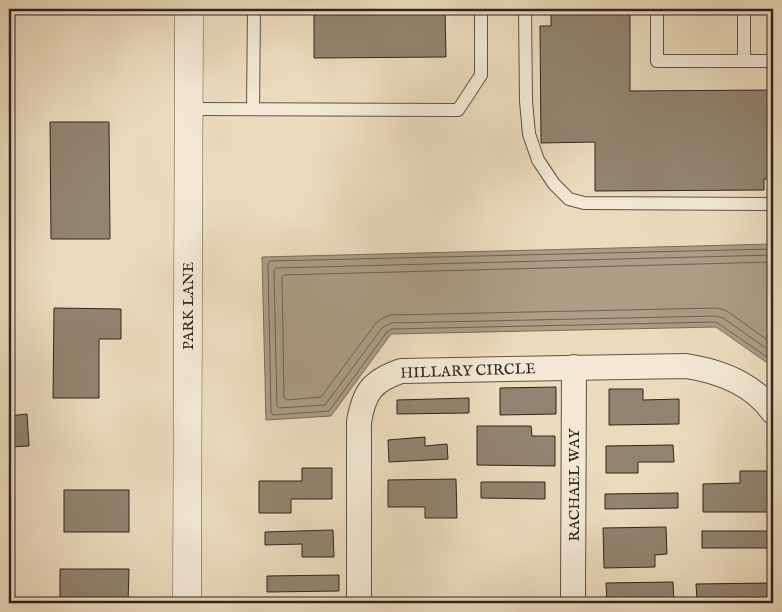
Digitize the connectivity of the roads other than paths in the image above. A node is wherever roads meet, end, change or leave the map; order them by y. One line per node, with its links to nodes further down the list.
1 (189, 9): 9 (street, PARK LANE)
2 (254, 9): 10 (lane)
3 (481, 9): 10 (lane)
4 (526, 9): 11 (lane)
5 (657, 9): 7 (lane)
6 (744, 9): 7 (lane)
7 (744, 61): 8 (lane)
8 (773, 62)
9 (190, 109): 10 (lane); 14 (street, PARK LANE)
10 (254, 109)
11 (773, 204)
12 (574, 368): 13 (street, HILLARY CIRCLE); 15 (street, HILLARY CIRCLE); 16 (street, RACHAEL WAY)
13 (773, 412)
14 (187, 603)
15 (359, 603)
16 (574, 603)

